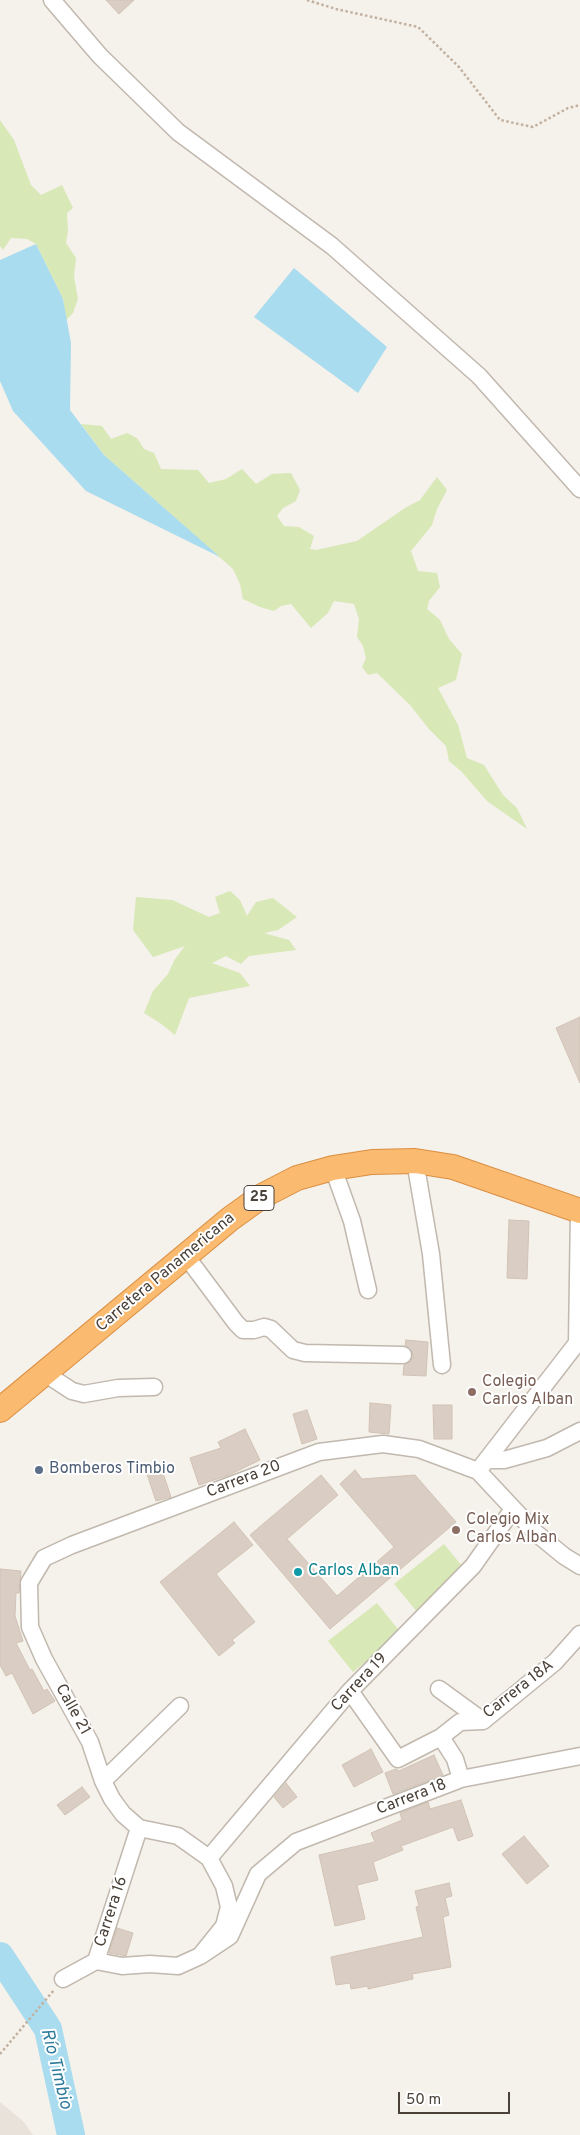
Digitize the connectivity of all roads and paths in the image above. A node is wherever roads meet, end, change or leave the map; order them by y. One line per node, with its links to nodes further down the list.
1 (52, 0): 4 (street)
2 (307, 0): 3 (path)
3 (580, 105)
4 (580, 489)
5 (415, 1161): 6 (highway, Carretera Panamericana / 25); 7 (highway, Carretera Panamericana / 25); 11 (street)
6 (333, 1168): 8 (highway, Carretera Panamericana / 25); 9 (street)
7 (579, 1210): 16 (street)
8 (186, 1256): 10 (street); 12 (highway, Carretera Panamericana / 25)
9 (368, 1290)
10 (403, 1355)
11 (442, 1365)
12 (46, 1374): 13 (street); 14 (highway, Carretera Panamericana / 25)
13 (154, 1386)
14 (0, 1410)
15 (580, 1431): 16 (street)
16 (482, 1465): 17 (street); 19 (street, Carrera 20)
17 (513, 1509): 18 (street); 22 (street, Carrera 19)
18 (580, 1566)
19 (29, 1582): 28 (street, Calle 21)
20 (580, 1634): 24 (street, Carrera 18A)
21 (439, 1689): 24 (street)
22 (350, 1691): 25 (street, Carrera 18A); 30 (street, Carrera 19)
23 (180, 1706): 28 (street)
24 (483, 1721): 25 (street, Carrera 18A)
25 (441, 1736): 27 (street)
26 (580, 1756): 27 (street, Carrera 18)
27 (461, 1779): 31 (street, Carrera 18)
28 (103, 1781): 29 (street, Calle 21)
29 (139, 1828): 30 (street); 32 (street, Carrera 16)
30 (209, 1858): 31 (street)
31 (200, 1956): 32 (street)
32 (96, 1961): 33 (street, Carrera 16)
33 (63, 1979): 34 (path)
34 (0, 2054)

